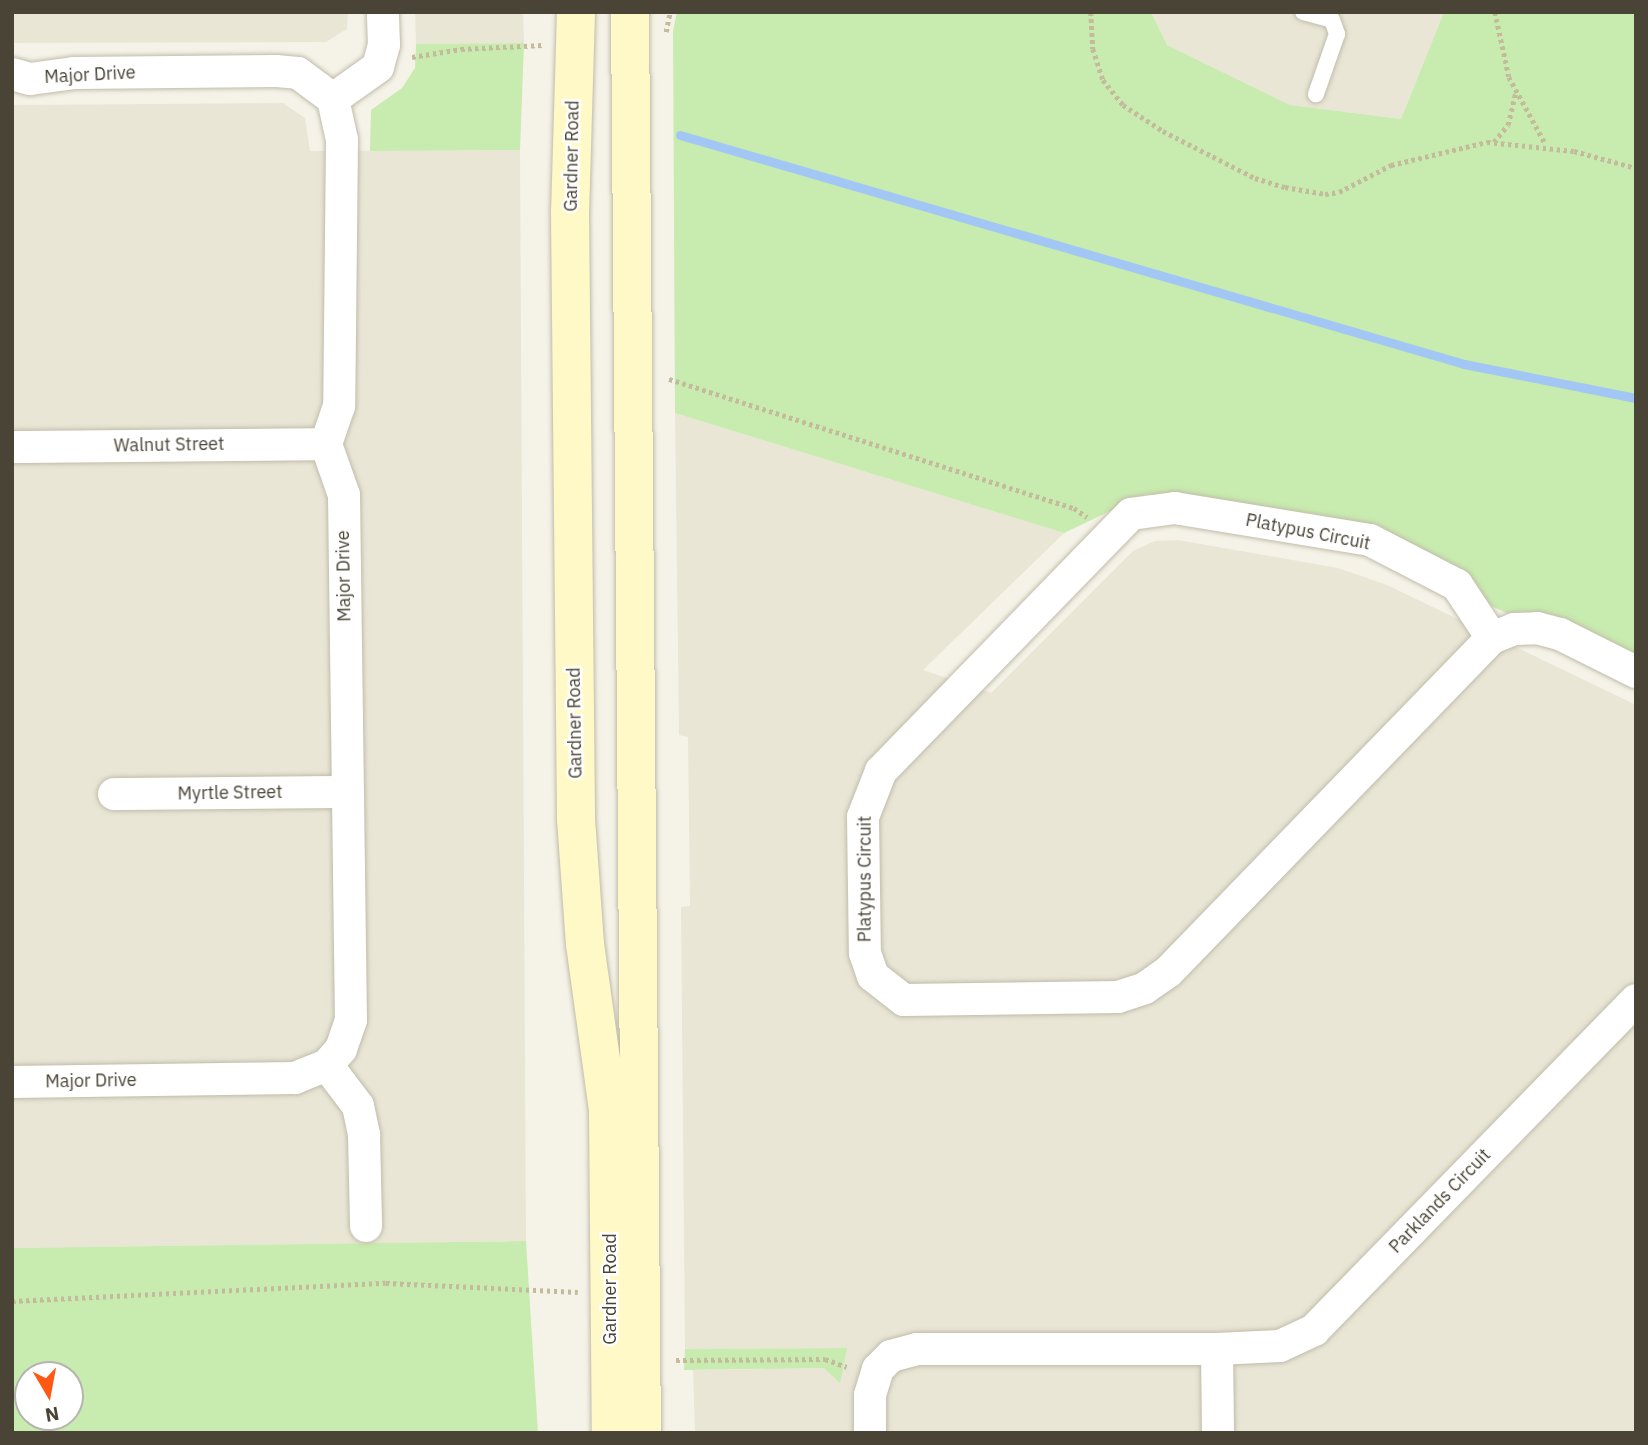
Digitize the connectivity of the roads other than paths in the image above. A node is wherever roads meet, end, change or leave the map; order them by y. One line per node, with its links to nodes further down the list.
1 (383, 12): 8 (street)
2 (576, 12): 20 (street, Gardner Road)
3 (630, 12): 21 (street, Gardner Road)
4 (1303, 12): 5 (lane)
5 (1337, 16): 7 (lane)
6 (12, 74): 8 (street, Major Drive)
7 (1316, 94)
8 (333, 99): 9 (street)
9 (326, 444): 10 (street, Walnut Street); 13 (street, Major Drive)
10 (12, 447)
11 (1492, 638): 11 (street, Platypus Circuit); 12 (street, Platypus Circuit)
12 (1636, 673)
13 (346, 792): 14 (street, Myrtle Street); 16 (street, Major Drive)
14 (114, 794)
15 (1636, 1000): 19 (street, Parklands Circuit)
16 (327, 1065): 17 (street, Major Drive); 18 (street)
17 (12, 1082)
18 (366, 1226)
19 (1217, 1349): 22 (street, Parklands Circuit); 23 (street)
20 (611, 1433)
21 (642, 1433)
22 (870, 1433)
23 (1218, 1433)

